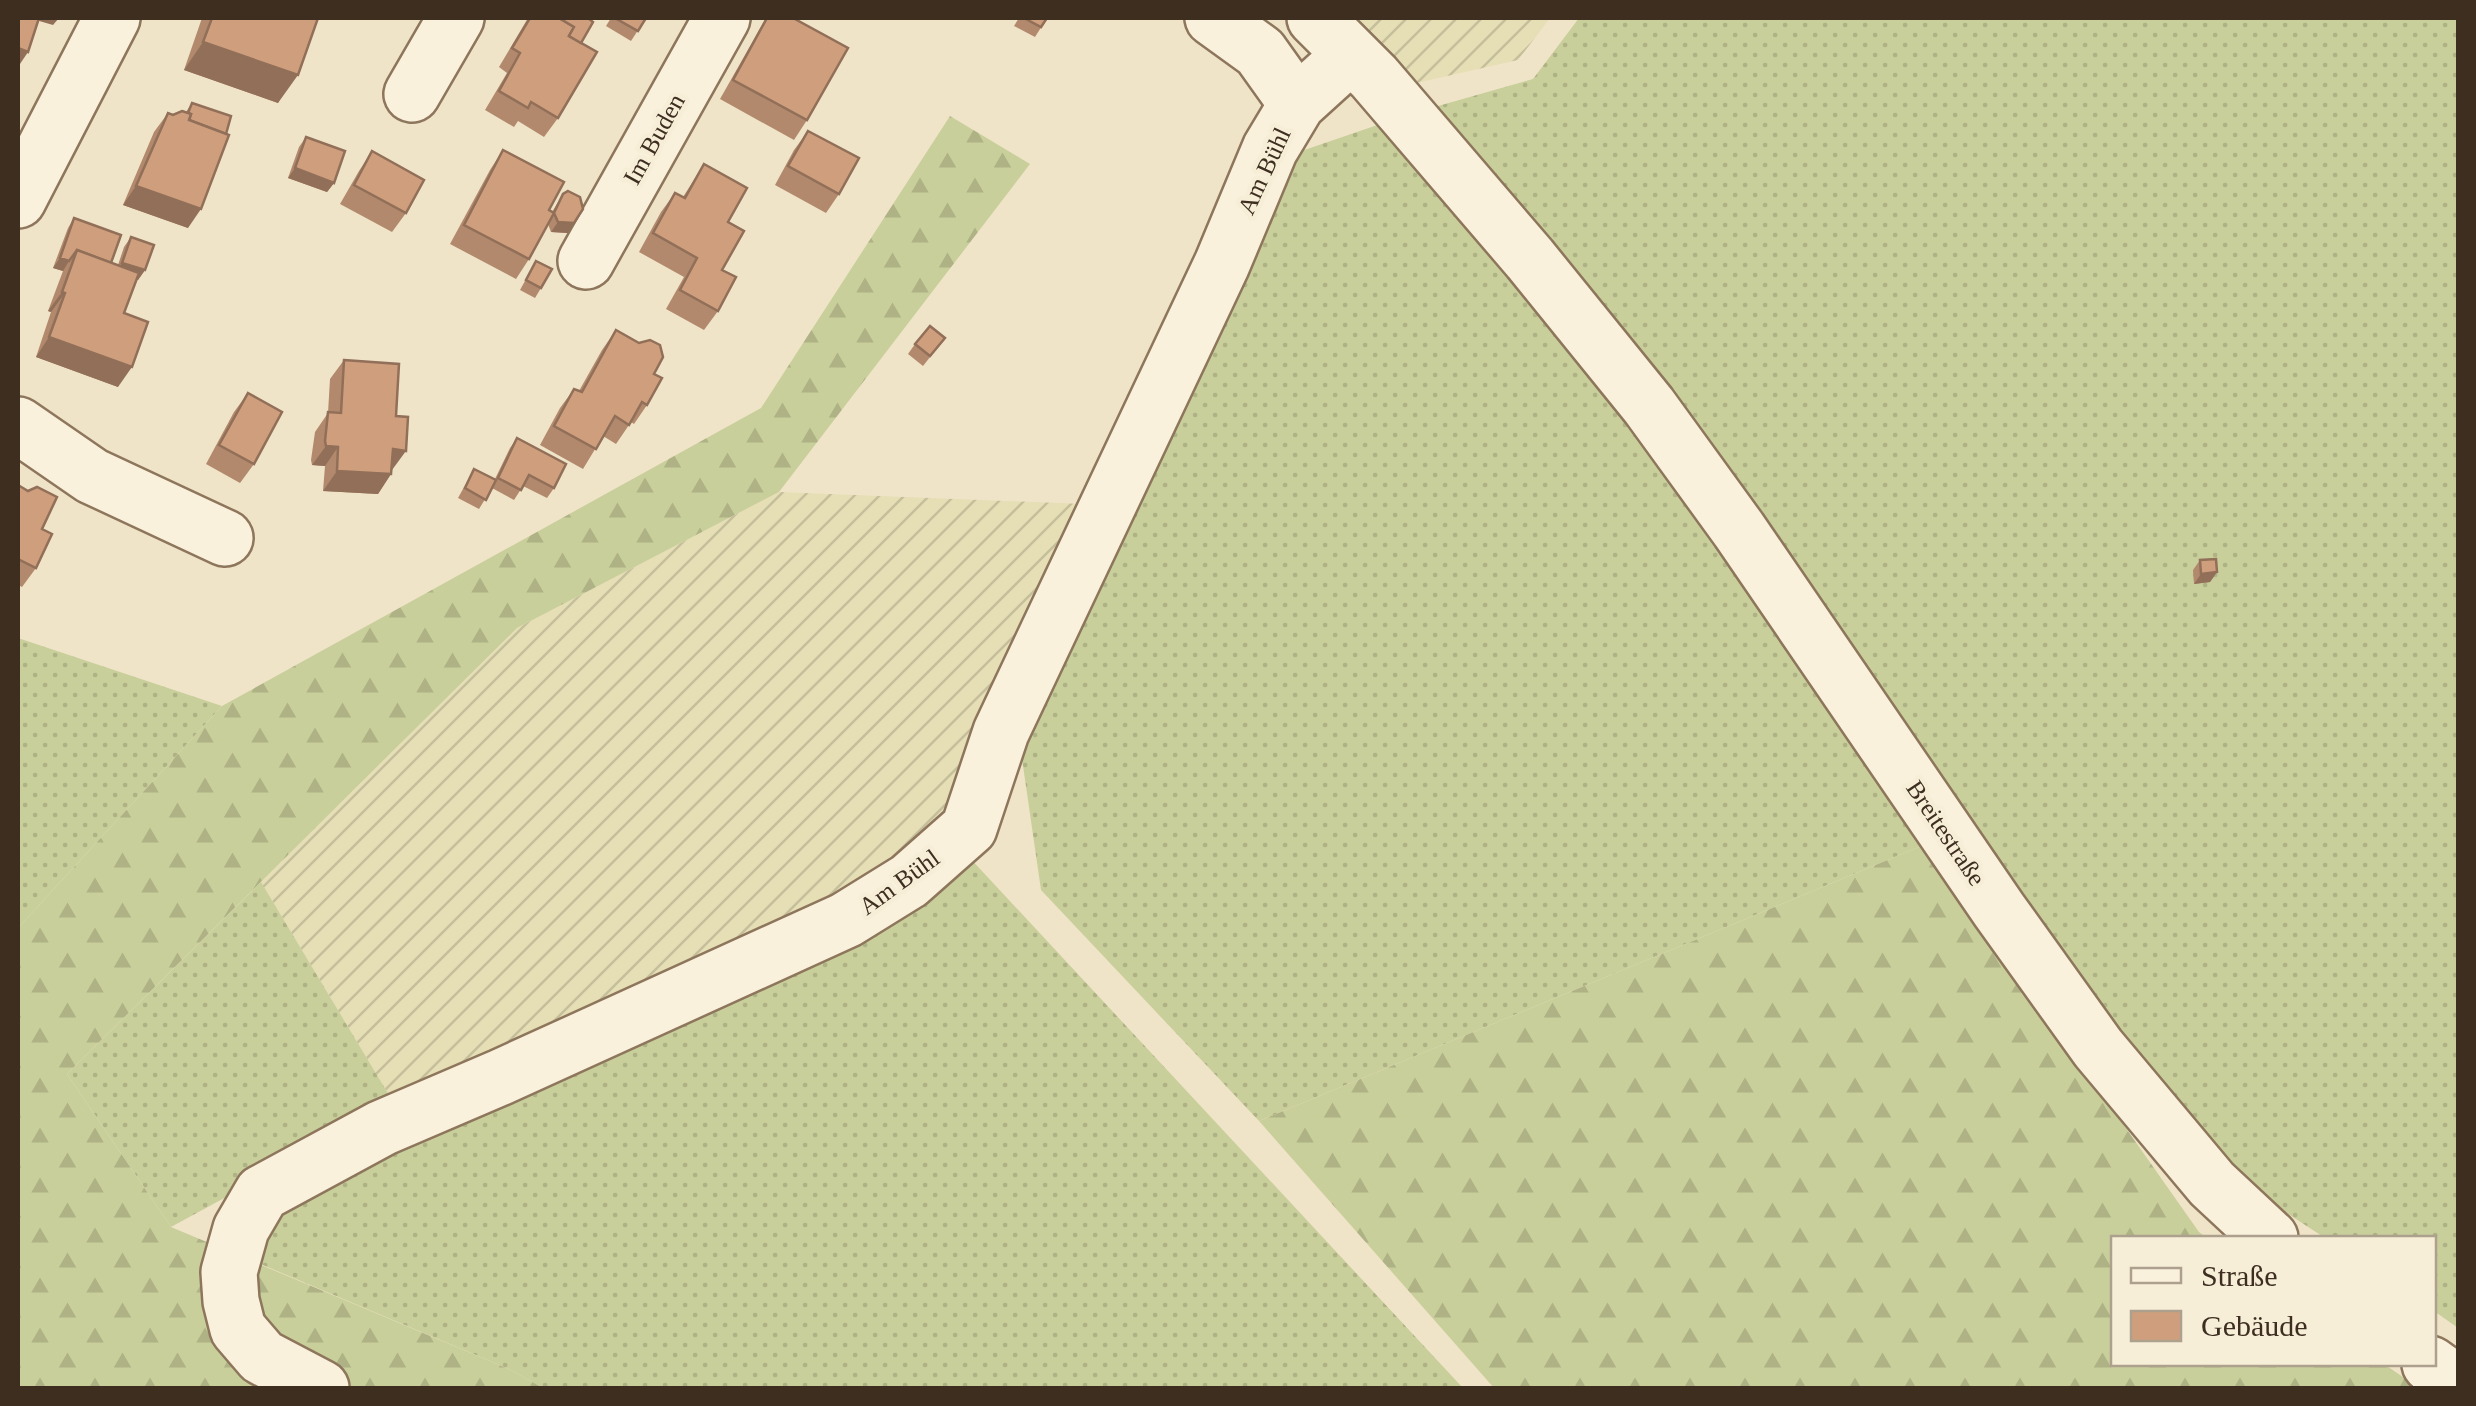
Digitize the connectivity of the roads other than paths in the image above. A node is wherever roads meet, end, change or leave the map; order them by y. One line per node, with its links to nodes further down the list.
1 (112, 18): 8 (street)
2 (456, 18): 6 (street)
3 (722, 18): 9 (street, Im Buden)
4 (1214, 18): 7 (street)
5 (1333, 36): 7 (street, Am Bühl); 12 (street, Breitestraße)
6 (412, 94)
7 (1298, 104): 15 (street, Am Bühl)
8 (18, 200)
9 (586, 261)
10 (18, 426): 11 (street)
11 (225, 538)
12 (2268, 1236)
13 (2433, 1366): 14 (street)
14 (2458, 1384)
15 (321, 1388)

